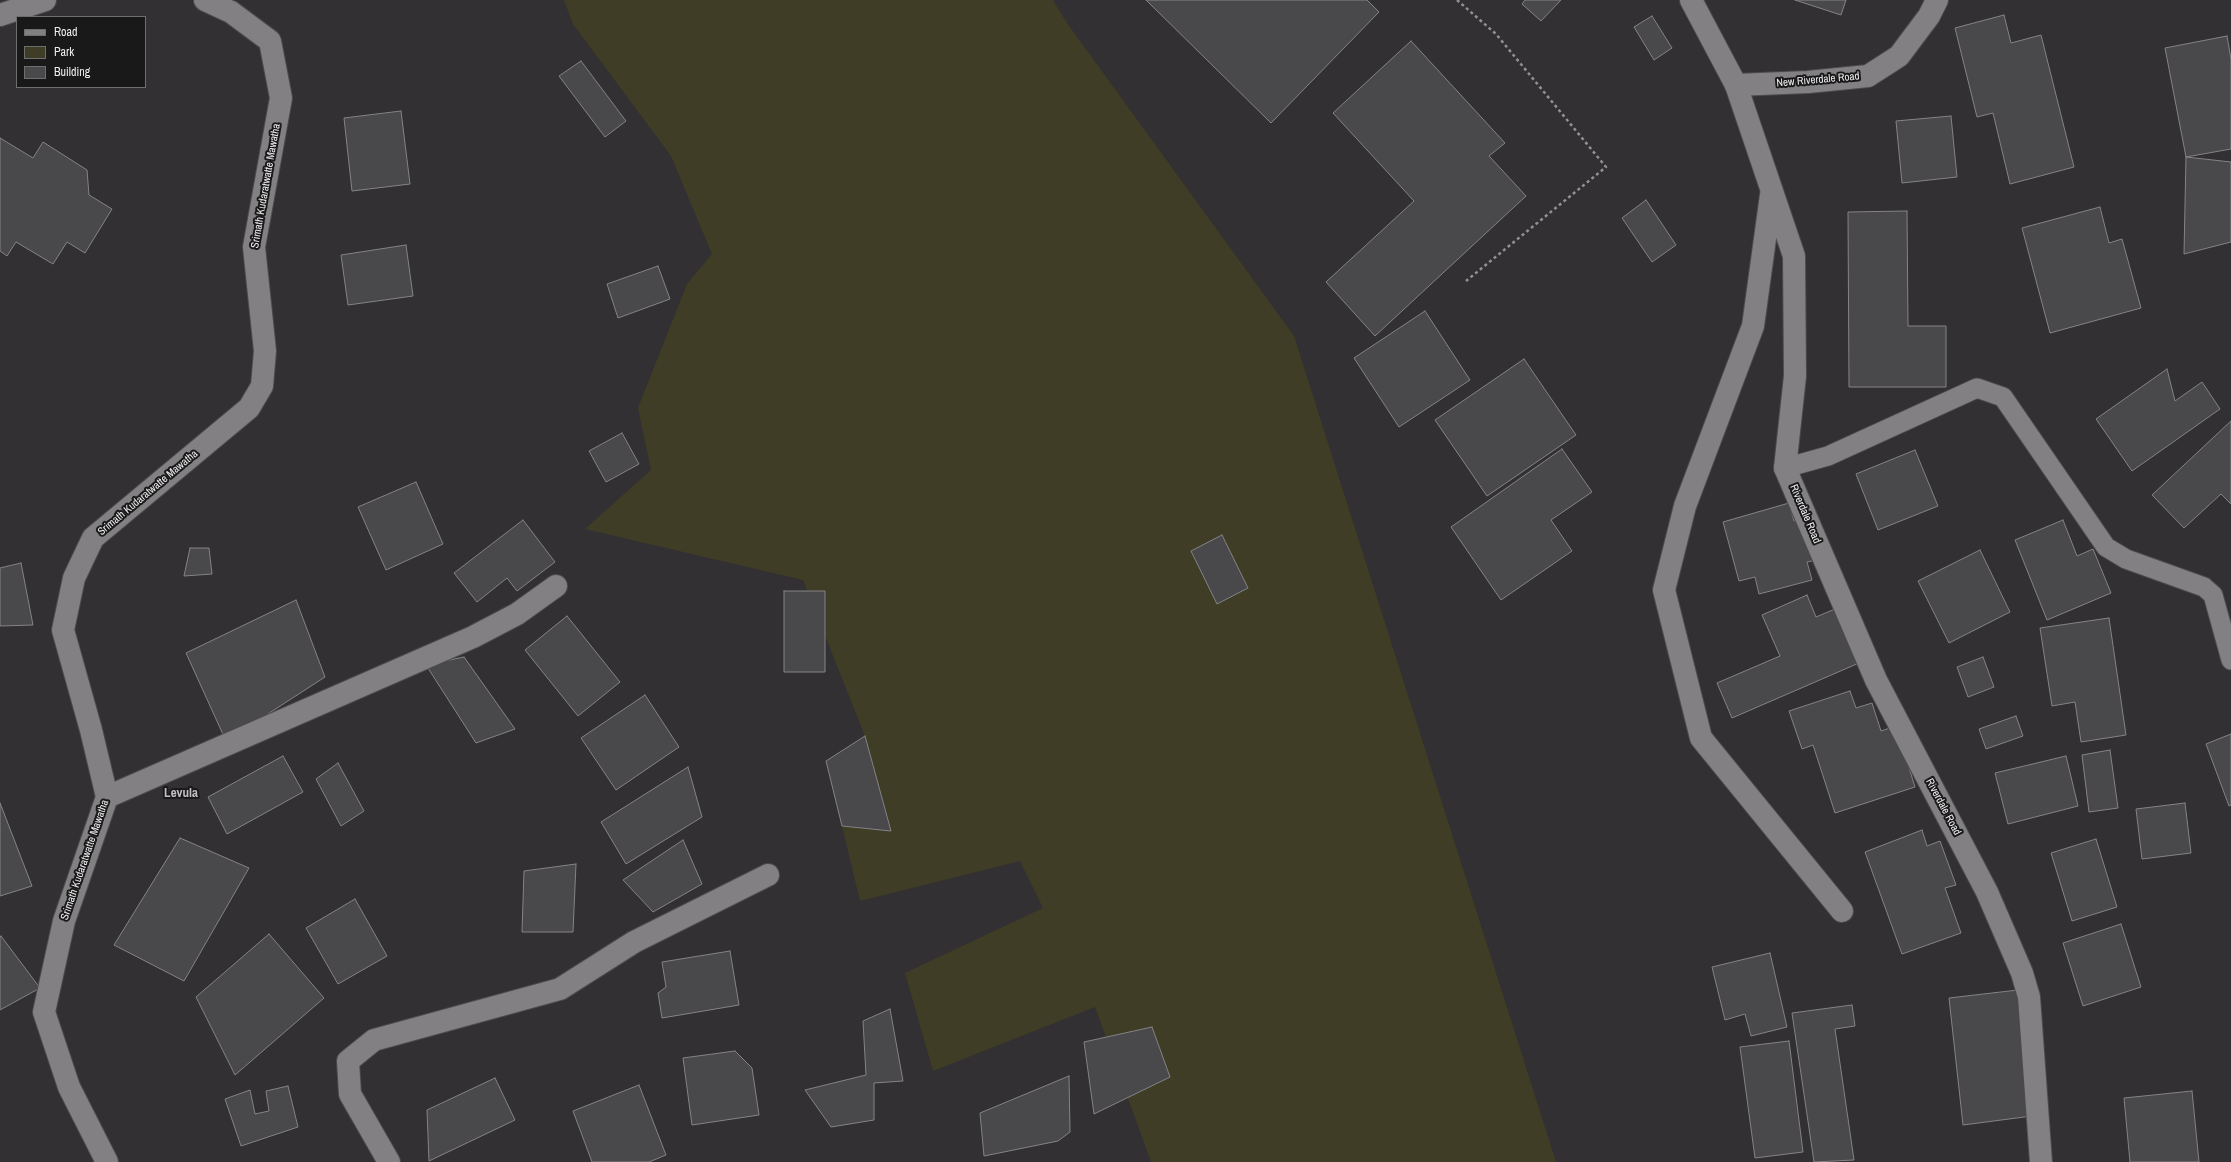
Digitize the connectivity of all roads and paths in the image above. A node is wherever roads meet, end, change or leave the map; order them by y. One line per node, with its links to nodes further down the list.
1 (45, 0): 6 (street)
2 (205, 0): 13 (street, Srimath Kudaratwatte Mawatha)
3 (1457, 0): 9 (path)
4 (1691, 0): 7 (street)
5 (1937, 0): 7 (street, New Riverdale Road)
6 (0, 15)
7 (1736, 85): 8 (street)
8 (1771, 195): 10 (street); 15 (street)
9 (1466, 281)
10 (1786, 468): 12 (lane); 18 (street, Riverdale Road)
11 (556, 586): 13 (street)
12 (2231, 660)
13 (107, 797): 16 (street, Srimath Kudaratwatte Mawatha)
14 (768, 875): 17 (street)
15 (1842, 911)
16 (107, 1162)
17 (389, 1162)
18 (2041, 1162)

